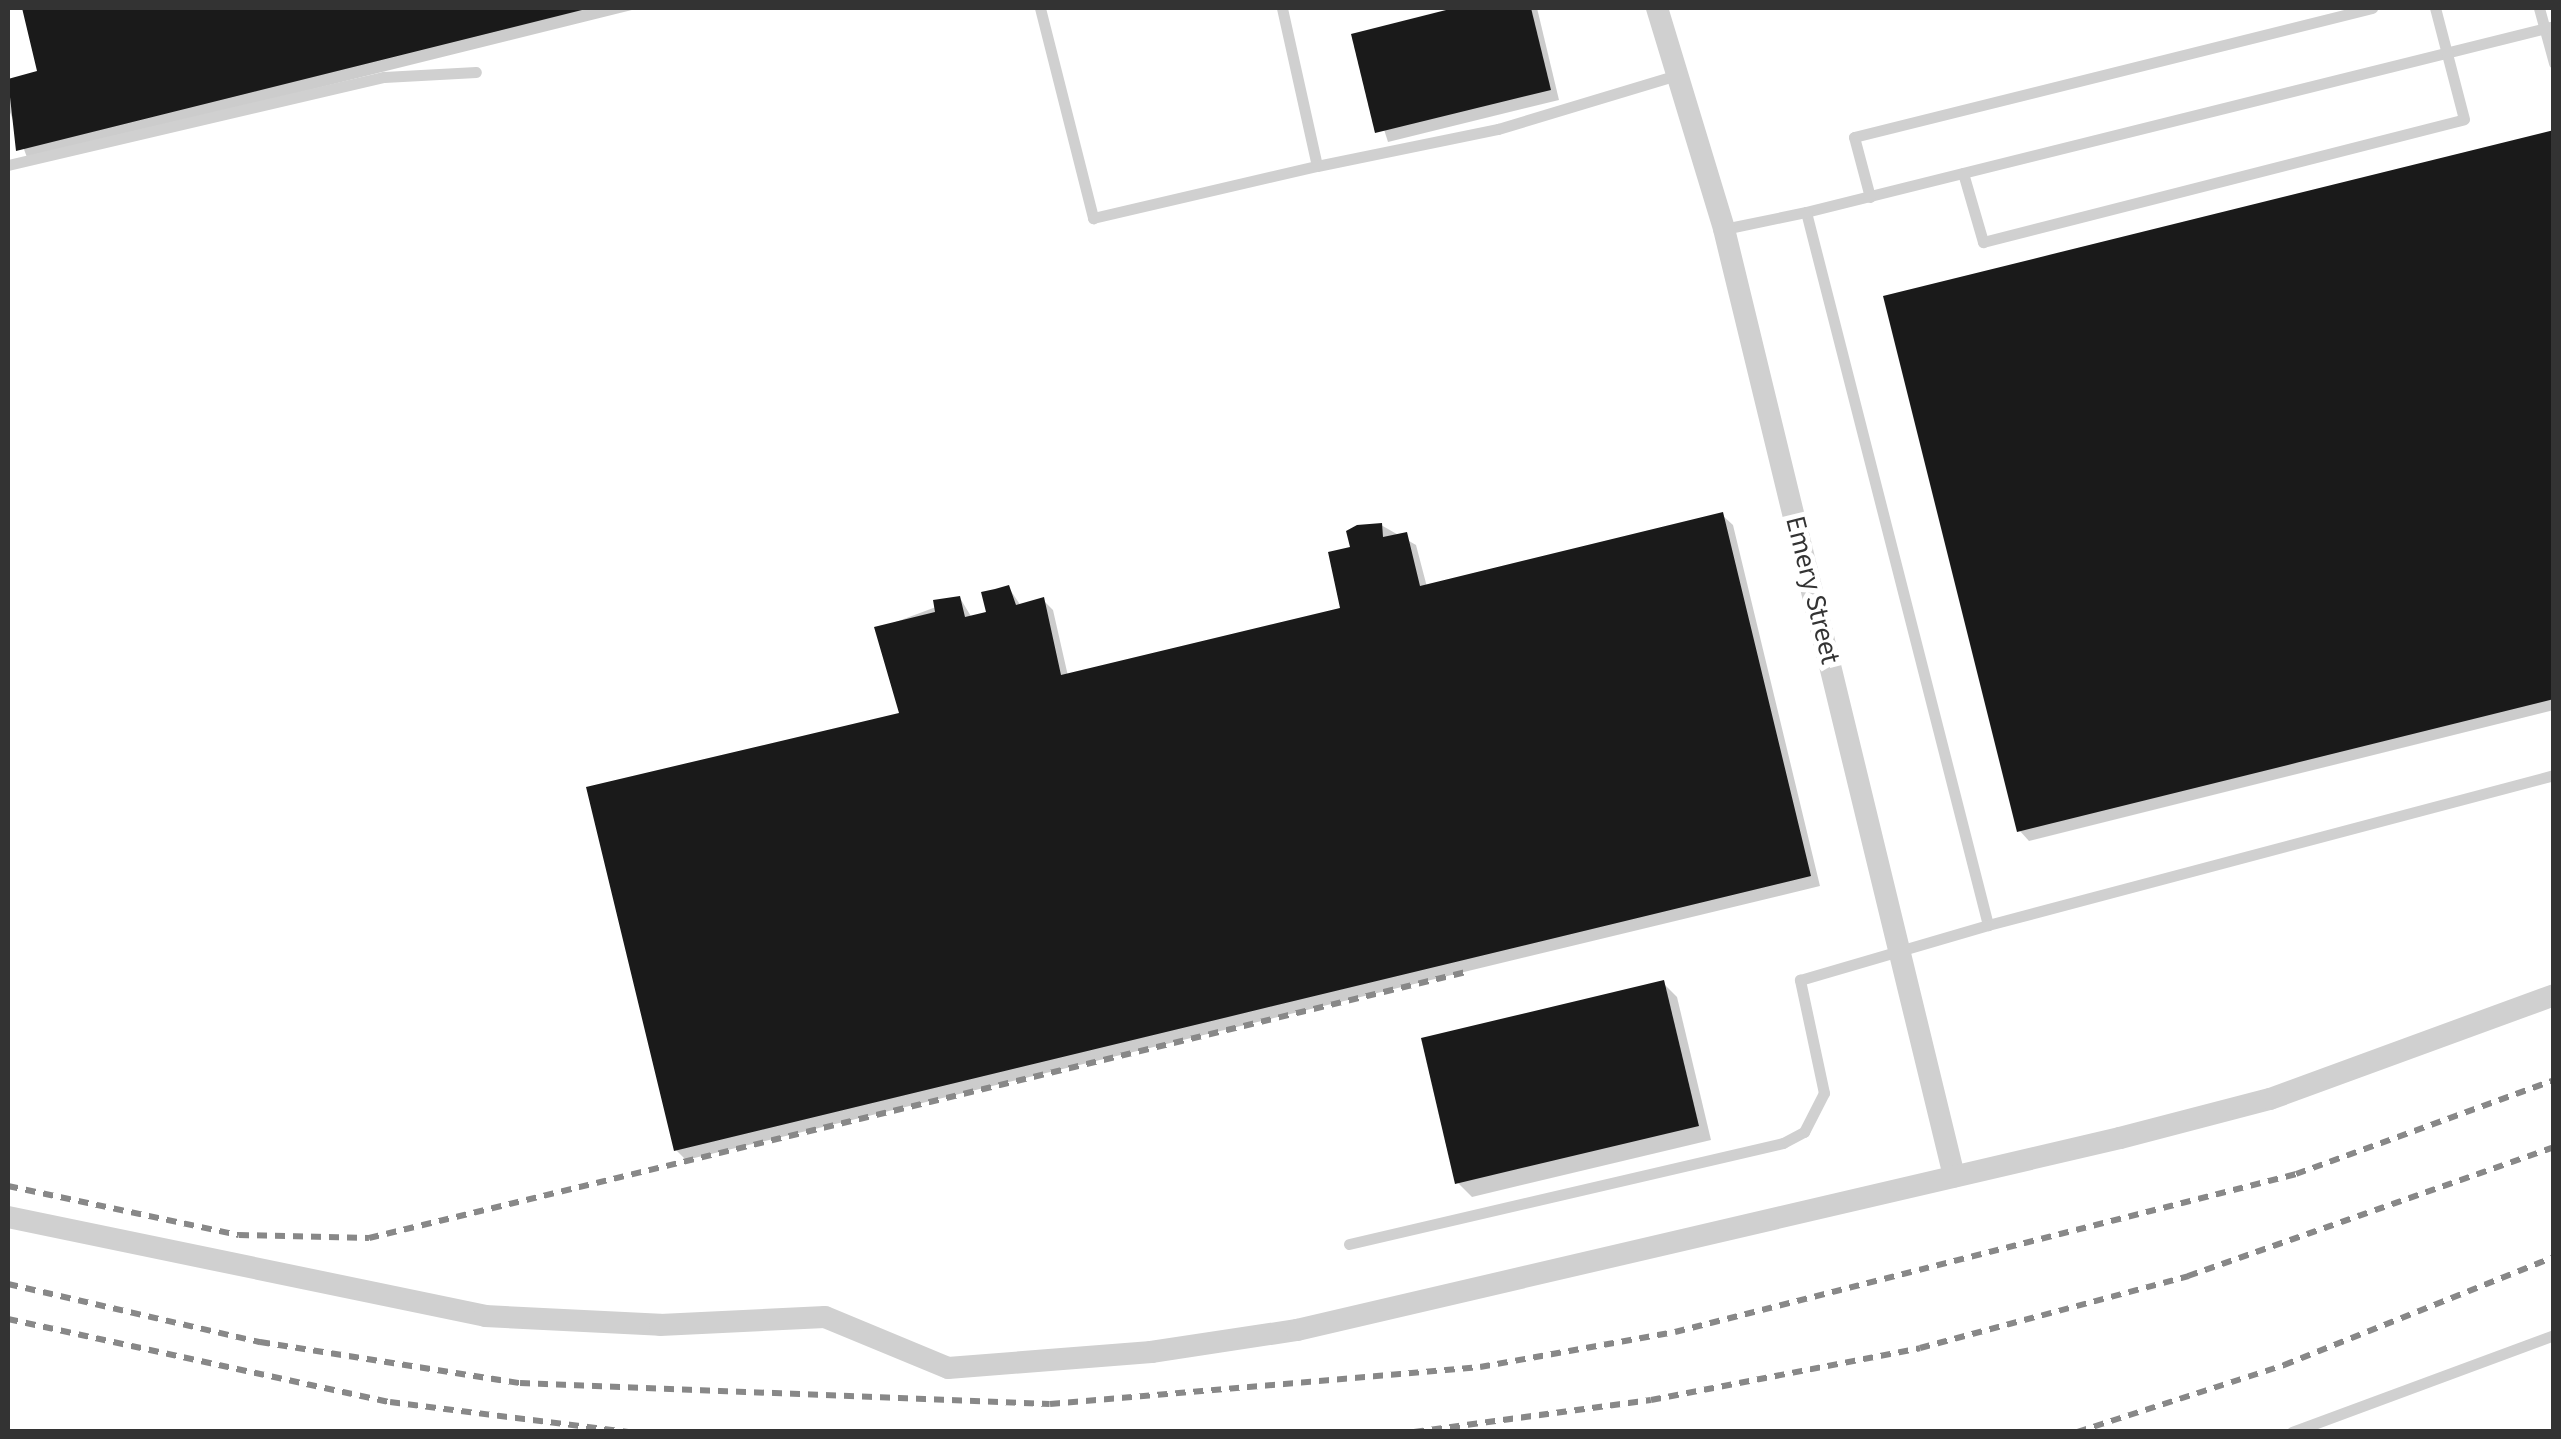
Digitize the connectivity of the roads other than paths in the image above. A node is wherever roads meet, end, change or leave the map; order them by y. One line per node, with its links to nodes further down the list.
1 (1040, 8): 13 (lane)
2 (1282, 8): 13 (lane)
3 (1656, 8): 11 (street, Emery Street)
4 (2372, 8): 15 (lane)
5 (2435, 8): 8 (lane)
6 (2539, 8): 7 (lane)
7 (2549, 27): 8 (lane); 9 (lane)
8 (2447, 52): 14 (lane); 14 (lane)
9 (2554, 63)
10 (476, 72): 12 (lane)
11 (1677, 75): 13 (lane); 17 (street, Emery Street)
12 (8, 165)
13 (1317, 166)
14 (1964, 173): 15 (lane)
15 (1870, 197): 16 (lane)
16 (1806, 212): 17 (lane); 19 (lane)
17 (1724, 229): 20 (street, Emery Street)
18 (2554, 775): 19 (lane)
19 (1988, 926): 20 (lane)
20 (1901, 950): 22 (street, Emery Street); 24 (lane)
21 (2554, 994): 22 (street)
22 (1954, 1176): 23 (street)
23 (8, 1216)
24 (1350, 1244)
25 (2554, 1335): 26 (lane)
26 (2292, 1432)

